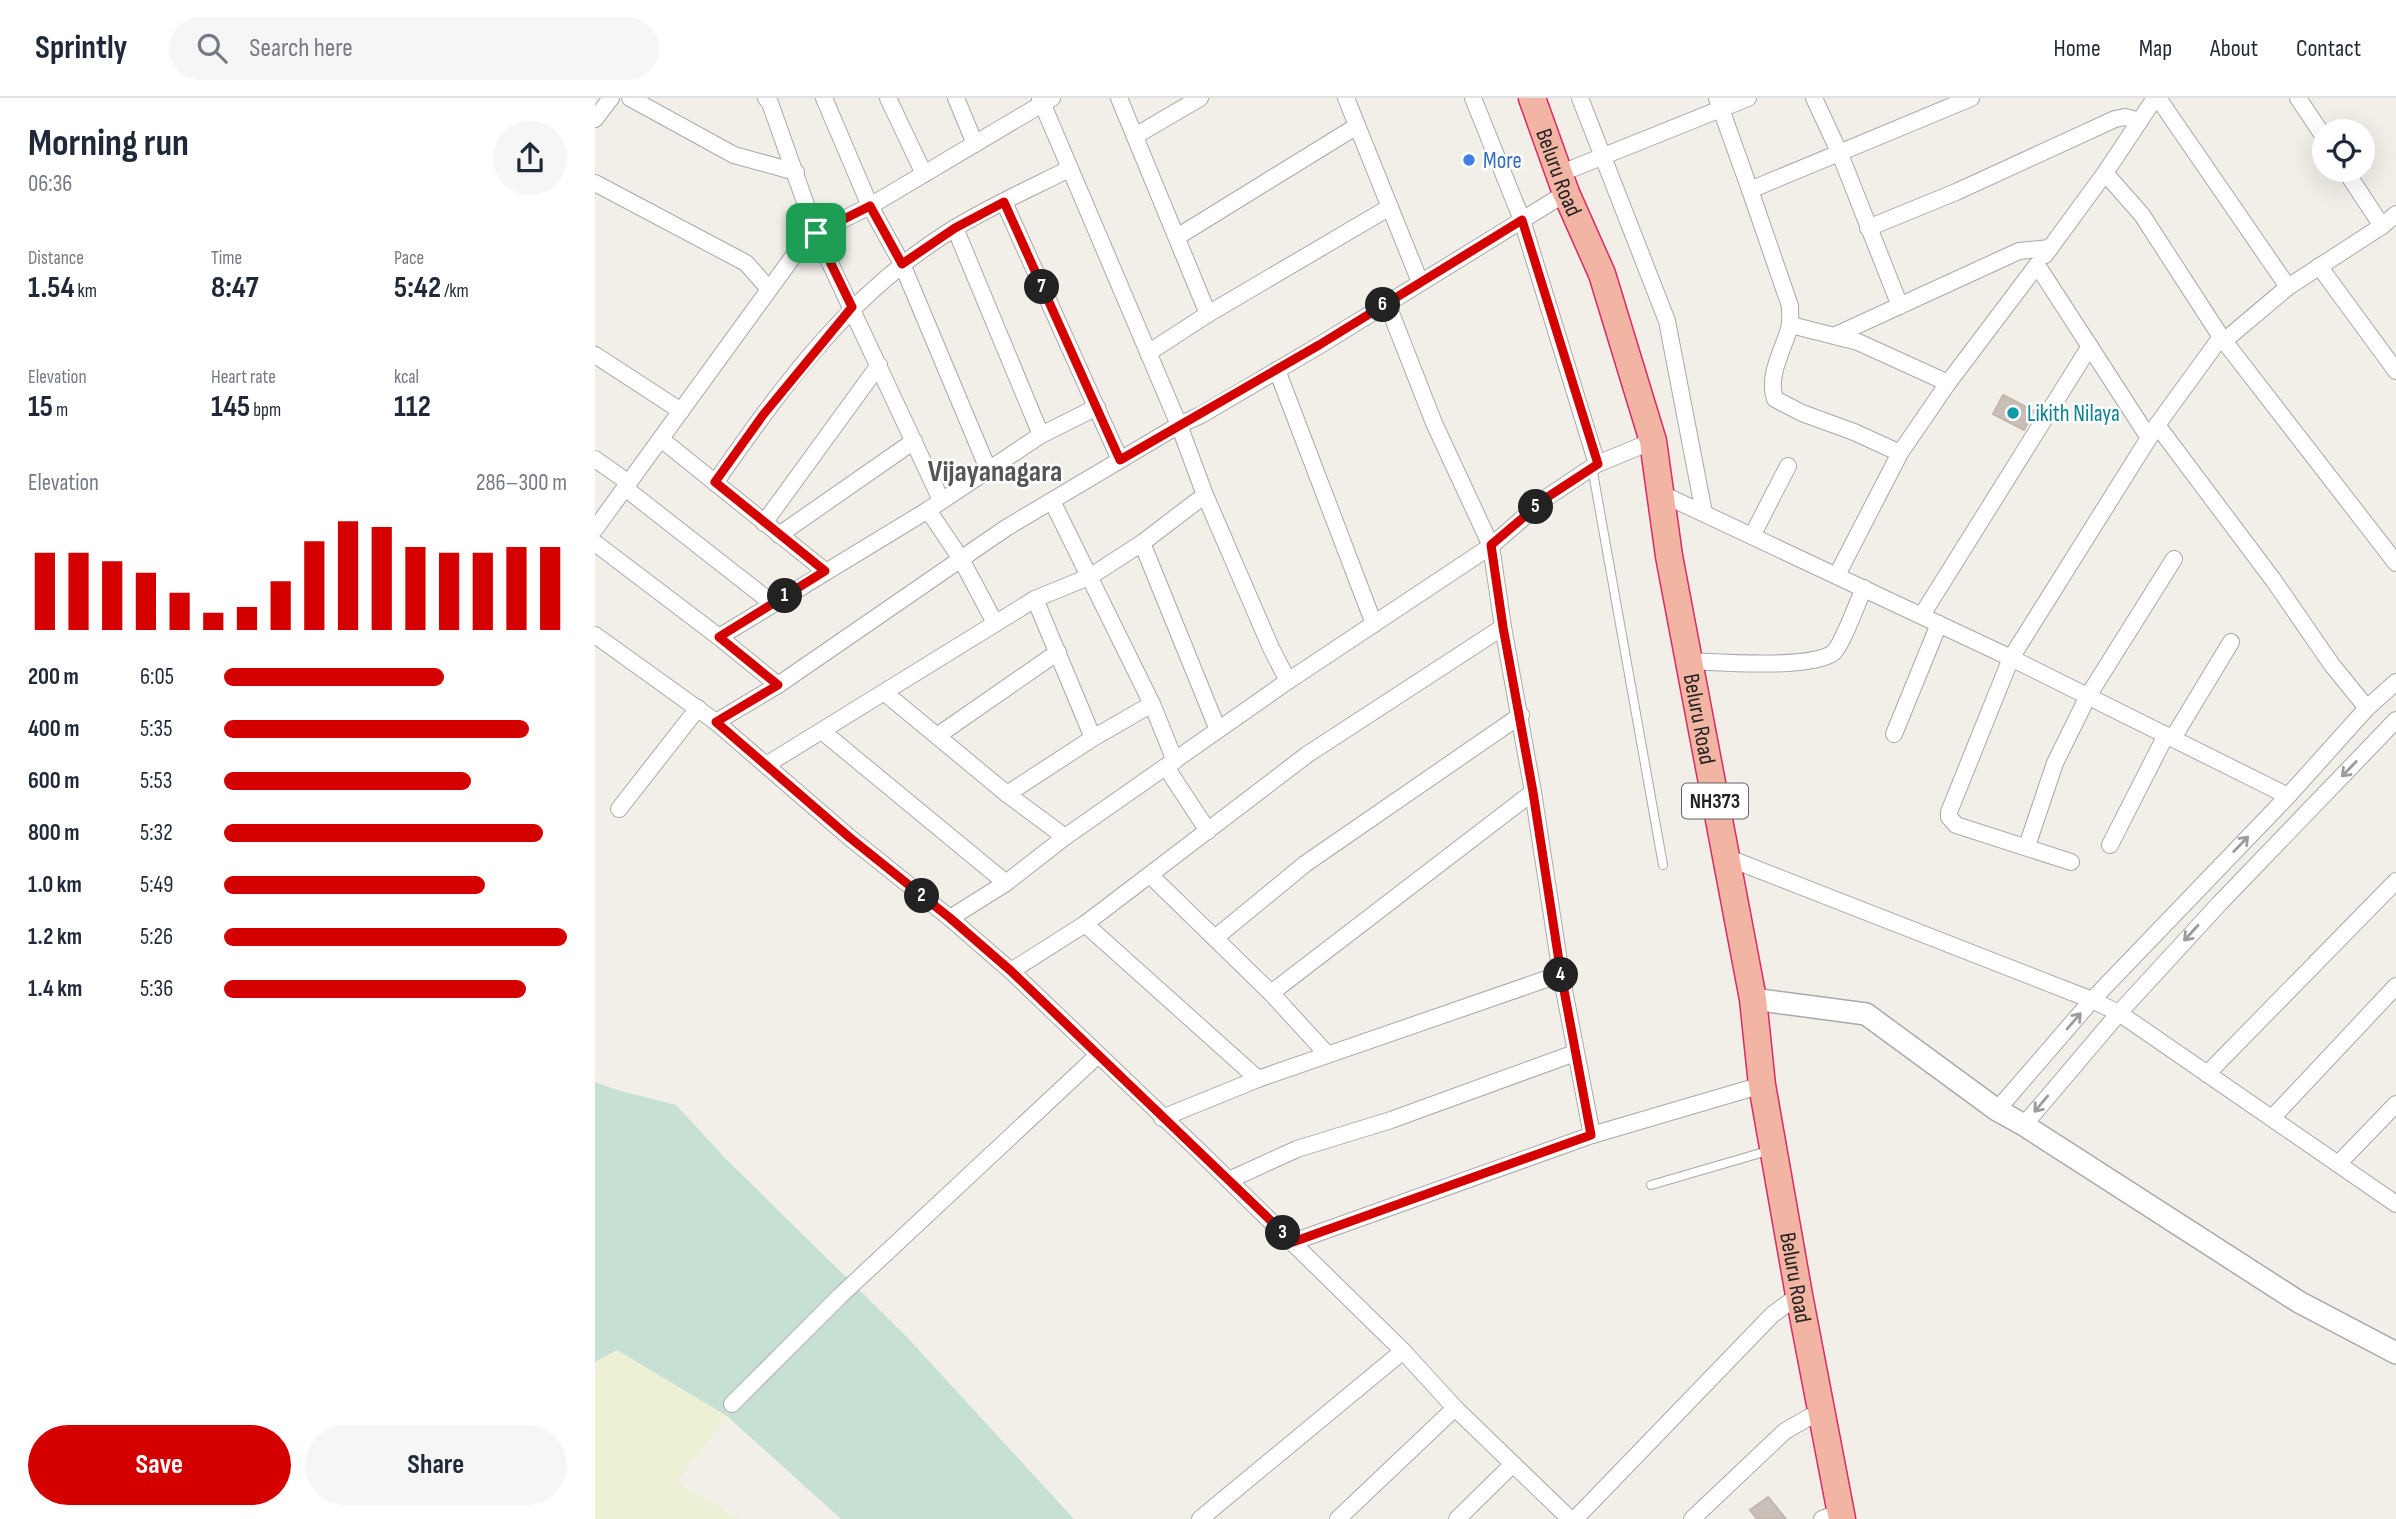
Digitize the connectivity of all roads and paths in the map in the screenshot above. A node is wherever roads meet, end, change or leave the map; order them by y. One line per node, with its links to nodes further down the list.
1 (611, 98): 20 (street)
2 (630, 98): 29 (street)
3 (766, 98): 29 (street)
4 (824, 98): 37 (street)
5 (888, 98): 31 (street)
6 (956, 98): 25 (street)
7 (1119, 98): 24 (street)
8 (1200, 98): 24 (street)
9 (1346, 98): 23 (street)
10 (1473, 98): 40 (street)
11 (1532, 98): 34 (highway, Beluru Road / NH373)
12 (1580, 98): 27 (street)
13 (1748, 98): 19 (street)
14 (1814, 98): 26 (street)
15 (1971, 98): 26 (street)
16 (2156, 98): 22 (street); 51 (street)
17 (2298, 98): 21 (street)
18 (1045, 100): 25 (street); 28 (street)
19 (1720, 103): 27 (street); 35 (street)
20 (595, 119)
21 (2312, 119)
22 (2140, 121): 30 (street); 43 (street)
23 (1357, 126): 38 (street); 45 (street)
24 (1135, 136): 45 (street)
25 (975, 144): 31 (street)
26 (1840, 154): 35 (street); 43 (street)
27 (1604, 156): 34 (street); 88 (street)
28 (1069, 169): 36 (street); 61 (street)
29 (796, 172): 44 (street)
30 (2105, 173): 46 (street); 59 (street)
31 (924, 174): 37 (street)
32 (2354, 182): 41 (street)
33 (595, 183): 52 (street)
34 (1562, 184): 40 (street); 74 (highway, Beluru Road / NH373)
35 (1750, 190): 57 (street)
36 (1004, 202): 42 (street); 67 (street)
37 (870, 206): 44 (street); 47 (street)
38 (1390, 207): 50 (street); 56 (street)
39 (2396, 214): 41 (street)
40 (1522, 220): 50 (street); 78 (street)
41 (2382, 226): 49 (street)
42 (955, 228): 47 (street); 71 (street)
43 (1868, 228): 54 (street)
44 (816, 233): 52 (street); 55 (street)
45 (1177, 237): 56 (street)
46 (2050, 248): 48 (street); 54 (street)
47 (902, 264): 55 (street); 80 (street)
48 (2037, 265): 60 (street); 66 (street)
49 (2319, 265): 51 (street); 65 (street)
50 (1420, 282): 53 (street)
51 (2288, 287): 59 (street)
52 (768, 288): 68 (street)
53 (1387, 303): 64 (street); 95 (street)
54 (1900, 306): 58 (street)
55 (852, 307): 63 (street); 81 (street)
56 (1208, 314): 61 (street)
57 (1791, 325): 58 (street); 75 (street)
58 (1836, 335): 66 (street)
59 (2222, 339): 70 (street); 98 (street)
60 (2090, 346): 70 (street); 105 (street)
61 (1148, 353): 69 (street)
62 (595, 355): 68 (street)
63 (879, 365): 73 (street); 89 (street)
64 (1277, 370): 69 (street); 107 (street)
65 (2396, 371)
66 (1948, 383): 75 (street)
67 (1097, 407): 71 (street); 77 (street)
68 (681, 411): 72 (street)
69 (1179, 425): 77 (street); 84 (street)
70 (2153, 431): 114 (street); 123 (street)
71 (1041, 435): 80 (street)
72 (661, 439): 81 (street); 82 (street)
73 (914, 441): 85 (street); 91 (street)
74 (1653, 442): 78 (street); 83 (highway, Beluru Road / NH373)
75 (1900, 453): 100 (street)
76 (595, 459): 82 (street)
77 (1120, 460): 86 (street)
78 (1595, 465): 95 (street); 145 (lane)
79 (1787, 466): 92 (street)
80 (988, 469): 85 (street)
81 (715, 482): 89 (street)
82 (627, 486): 90 (street); 104 (street)
83 (1660, 493): 88 (street); 115 (highway, Beluru Road / NH373)
84 (1205, 495): 94 (street); 116 (street)
85 (941, 500): 87 (street)
86 (1052, 501): 96 (street); 101 (street)
87 (928, 510): 96 (street); 99 (street)
88 (1704, 513): 92 (street)
89 (764, 523): 91 (street)
90 (595, 529)
91 (779, 535): 99 (street)
92 (1752, 536): 100 (street)
93 (595, 543): 111 (street)
94 (1142, 543): 101 (street); 127 (street)
95 (1491, 545): 107 (street); 109 (street)
96 (961, 559): 106 (street); 117 (street)
97 (2174, 559): 120 (street)
98 (2396, 564)
99 (825, 571): 104 (street)
100 (1837, 575): 102 (street)
101 (1091, 576): 103 (street); 121 (street)
102 (1864, 588): 105 (street); 115 (street)
103 (1035, 599): 106 (street); 113 (street)
104 (772, 603): 111 (street)
105 (1922, 615): 108 (street)
106 (995, 623): 119 (street)
107 (1374, 624): 116 (street)
108 (1939, 624): 114 (street); 129 (street)
109 (1503, 627): 124 (street); 139 (street)
110 (595, 635): 122 (street)
111 (719, 637): 117 (street)
112 (2231, 642): 131 (street)
113 (1058, 652): 130 (street); 132 (street)
114 (2011, 658): 120 (street); 142 (street)
115 (1689, 661): 143 (highway, Beluru Road / NH373)
116 (1288, 681): 127 (street)
117 (778, 685): 126 (street)
118 (2394, 687): 123 (street)
119 (885, 693): 128 (street); 130 (street)
120 (2088, 696): 131 (street); 142 (street)
121 (1152, 704): 132 (street); 133 (street)
122 (698, 708): 126 (street); 138 (street)
123 (2367, 708): 137 (street)
124 (1521, 715): 135 (street); 151 (street)
125 (2396, 720): 158 (street, one-way to 158)
126 (716, 722): 134 (street)
127 (1218, 730): 133 (street)
128 (823, 732): 134 (street); 148 (street)
129 (1894, 734)
130 (937, 736): 136 (street)
131 (2169, 737): 137 (street); 141 (street)
132 (1093, 738): 136 (street)
133 (1170, 764): 139 (street); 140 (street)
134 (766, 765): 149 (street)
135 (1533, 792): 153 (street); 155 (street)
136 (1007, 794): 140 (street)
137 (2288, 796): 157 (street, one-way to 137)
138 (619, 808)
139 (1208, 831): 146 (street)
140 (1065, 837): 148 (street)
141 (2111, 845)
142 (2027, 846): 144 (street)
143 (1726, 857): 156 (highway, Beluru Road / NH373); 157 (street)
144 (2071, 862)
145 (1663, 865)
146 (1150, 875): 150 (street); 151 (street)
147 (2396, 881): 162 (street)
148 (1006, 883): 149 (street)
149 (950, 918): 152 (street)
150 (1085, 924): 152 (street); 163 (street)
151 (1215, 938): 155 (street)
152 (1011, 971): 161 (street)
153 (1561, 974): 159 (street); 160 (street)
154 (2396, 986): 168 (street)
155 (1271, 993): 160 (street)
156 (1753, 999): 164 (highway, Beluru Road / NH373); 166 (street)
157 (2092, 1000): 158 (street); 166 (street, one-way to 157)
158 (2119, 1013): 162 (street); 169 (street, one-way to 169)
159 (1575, 1053): 170 (street); 173 (street)
160 (1327, 1054): 163 (street)
161 (1098, 1055): 167 (street); 180 (street)
162 (2207, 1074): 168 (street)
163 (1258, 1079): 167 (street)
164 (1762, 1085): 170 (street); 171 (highway, Beluru Road / NH373)
165 (2396, 1104): 172 (street)
166 (1997, 1110): 169 (street)
167 (1162, 1118): 173 (street)
168 (2272, 1118): 172 (street)
169 (2024, 1125): 179 (street)
170 (1591, 1135): 176 (street)
171 (1774, 1150): 174 (lane); 177 (highway, Beluru Road / NH373)
172 (2338, 1164): 175 (street)
173 (1229, 1180): 176 (street)
174 (1651, 1185)
175 (2396, 1204)
176 (1293, 1242): 178 (street)
177 (1799, 1295): 182 (highway, Beluru Road / NH373); 188 (street)
178 (1403, 1351): 181 (street); 185 (street)
179 (2396, 1353)
180 (732, 1404)
181 (1455, 1409): 183 (street); 186 (street)
182 (1822, 1410): 184 (highway, Beluru Road / NH373); 189 (street)
183 (1513, 1464): 187 (street); 188 (street)
184 (1835, 1517)
185 (1200, 1519)
186 (1338, 1519)
187 (1457, 1519)
188 (1572, 1519)
189 (1692, 1519)

